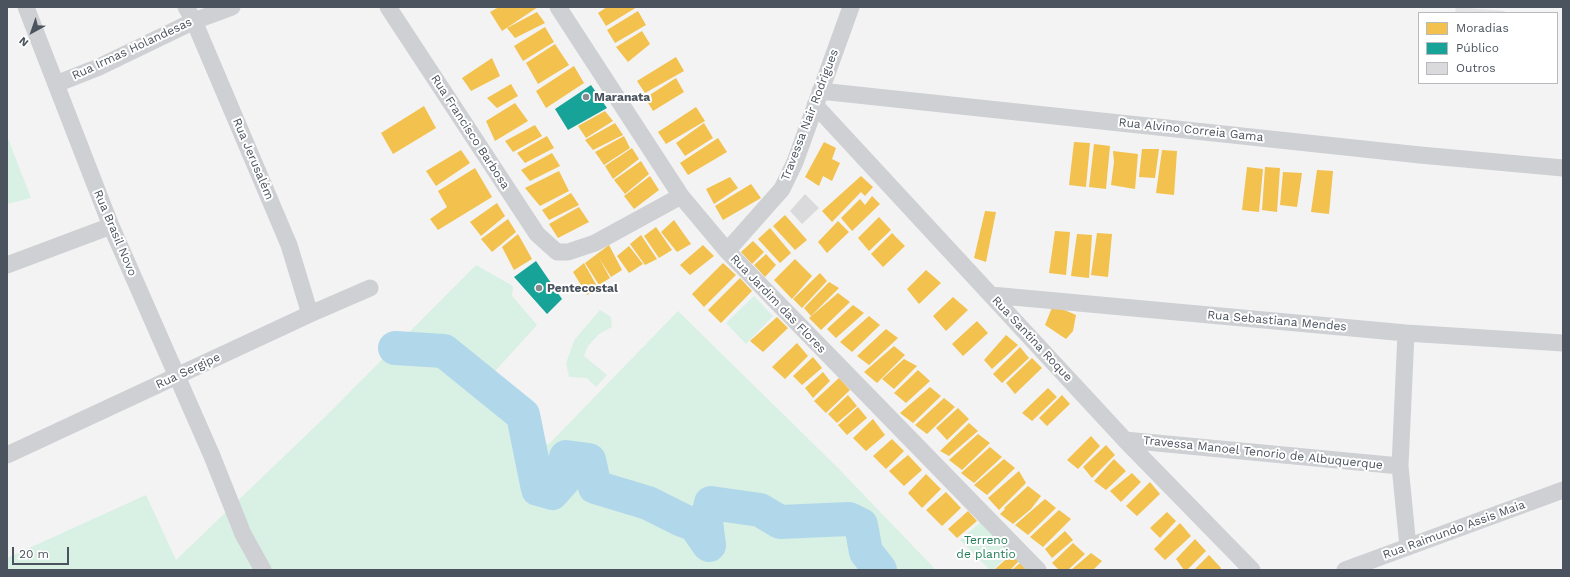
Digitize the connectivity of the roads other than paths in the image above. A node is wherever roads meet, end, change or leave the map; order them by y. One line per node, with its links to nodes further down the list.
1 (26, 7): 7 (street, Rua Brasil Novo)
2 (232, 7): 6 (street, Rua Irmas Holandesas)
3 (388, 7): 10 (street, Rua Francisco Barbosa)
4 (558, 7): 10 (street, Rua Jardim das Flores)
5 (850, 7): 8 (street, Travessa Nair Rodrigues)
6 (190, 14): 7 (street, Rua Irmas Holandesas); 16 (street, Rua Jerusalém)
7 (56, 84): 11 (street, Rua Brasil Novo)
8 (817, 98): 9 (street, Rua Alvino Correia Gama); 12 (street, Travessa Nair Rodrigues); 15 (street, Rua Santina Roque)
9 (1563, 168)
10 (681, 196): 12 (street, Rua Jardim das Flores)
11 (111, 226): 13 (street); 19 (street, Rua Brasil Novo)
12 (726, 251): 26 (street, Rua Jardim das Flores)
13 (7, 265)
14 (370, 288): 16 (street, Rua Sergipe)
15 (991, 295): 17 (street, Rua Sebastiana Mendes); 20 (street, Rua Santina Roque)
16 (310, 314): 19 (street, Rua Sergipe)
17 (1406, 333): 18 (street, Rua Sebastiana Mendes); 22 (street)
18 (1563, 343)
19 (177, 376): 21 (street, Rua Sergipe); 25 (street, Rua Brasil Novo)
20 (1126, 440): 22 (street, Travessa Manoel Tenorio de Albuquerque); 27 (street, Rua Santina Roque)
21 (7, 455)
22 (1400, 466): 24 (street)
23 (1563, 490): 24 (street, Rua Raimundo Assis Maia)
24 (1408, 547): 28 (street, Rua Raimundo Assis Maia)
25 (263, 570)
26 (1038, 570)
27 (1252, 570)
28 (1345, 570)

